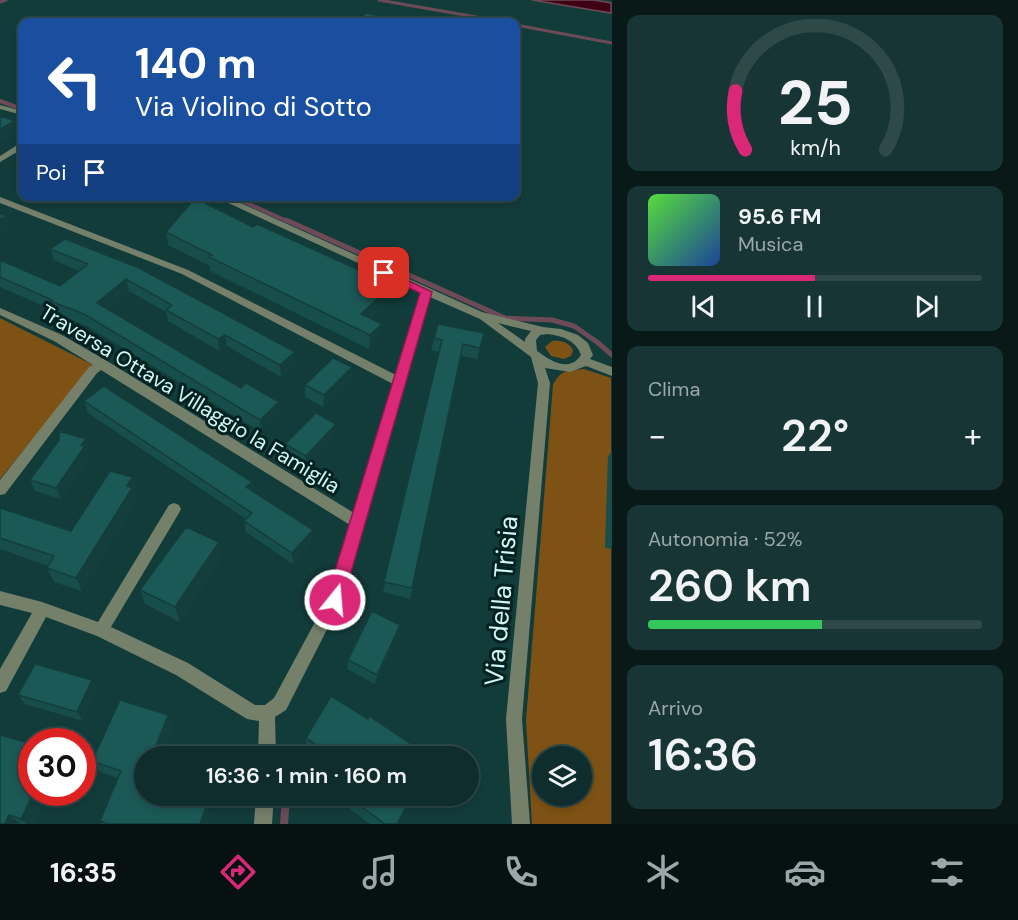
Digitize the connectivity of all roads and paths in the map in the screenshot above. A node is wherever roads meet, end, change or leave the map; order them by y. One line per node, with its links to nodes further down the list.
1 (0, 107): 2 (street)
2 (18, 112)
3 (18, 149): 4 (street)
4 (0, 160)
5 (0, 200): 16 (street)
6 (228, 201): 7 (street)
7 (426, 292): 9 (street); 16 (street)
8 (0, 311): 13 (street, Traversa Ottava Villaggio la Famiglia)
9 (479, 315): 10 (street); 11 (street)
10 (544, 331): 11 (street); 12 (street)
11 (534, 355): 14 (street); 17 (street, Via della Trisia)
12 (585, 361): 14 (street); 15 (street)
13 (103, 364): 18 (street); 20 (street, Traversa Ottava Villaggio la Famiglia)
14 (560, 368): 17 (street)
15 (612, 372)
16 (400, 382): 20 (street)
17 (544, 383): 29 (street, Via della Trisia)
18 (0, 490)
19 (174, 509): 23 (street)
20 (358, 523): 25 (street)
21 (0, 598): 22 (street)
22 (42, 609): 23 (street); 24 (street)
23 (101, 630): 25 (street)
24 (0, 685)
25 (267, 713): 26 (street)
26 (267, 746)
27 (264, 806): 28 (street)
28 (263, 824)
29 (520, 824)

